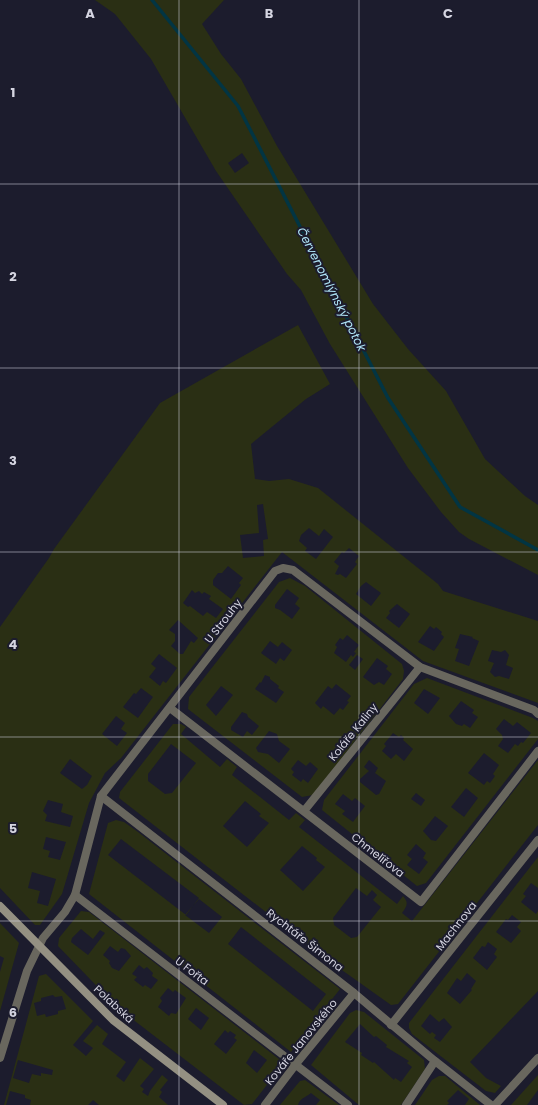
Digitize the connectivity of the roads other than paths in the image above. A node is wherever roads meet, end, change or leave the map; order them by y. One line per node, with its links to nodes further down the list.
1 (420, 667): 2 (street, U Strouhy); 3 (street, U Strouhy); 6 (street, Koláře Kaliny)
2 (170, 708): 5 (street, U Strouhy); 6 (street, Chmelířova)
3 (538, 714)
4 (538, 751): 6 (street, Chmelířova)
5 (101, 796): 8 (street, U Strouhy); 11 (street, Rychtáře Šimona)
6 (304, 811)
7 (538, 840): 12 (street, Machnova)
8 (75, 895): 10 (street, U Strouhy); 16 (street, U Fořta)
9 (0, 906): 10 (street, Polabská)
10 (40, 946): 13 (street, U Strouhy); 17 (street, Polabská)
11 (354, 993): 12 (street, Rychtáře Šimona); 16 (street, Kováře Janovského)
12 (391, 1025): 15 (street, Rychtáře Šimona)
13 (0, 1058)
14 (538, 1058): 22 (street)
15 (435, 1061): 20 (street); 21 (street, Rychtáře Šimona)
16 (296, 1064): 18 (street, Kováře Janovského); 19 (street)
17 (223, 1105)
18 (265, 1105)
19 (348, 1105)
20 (406, 1105)
21 (492, 1105)
22 (495, 1105)

